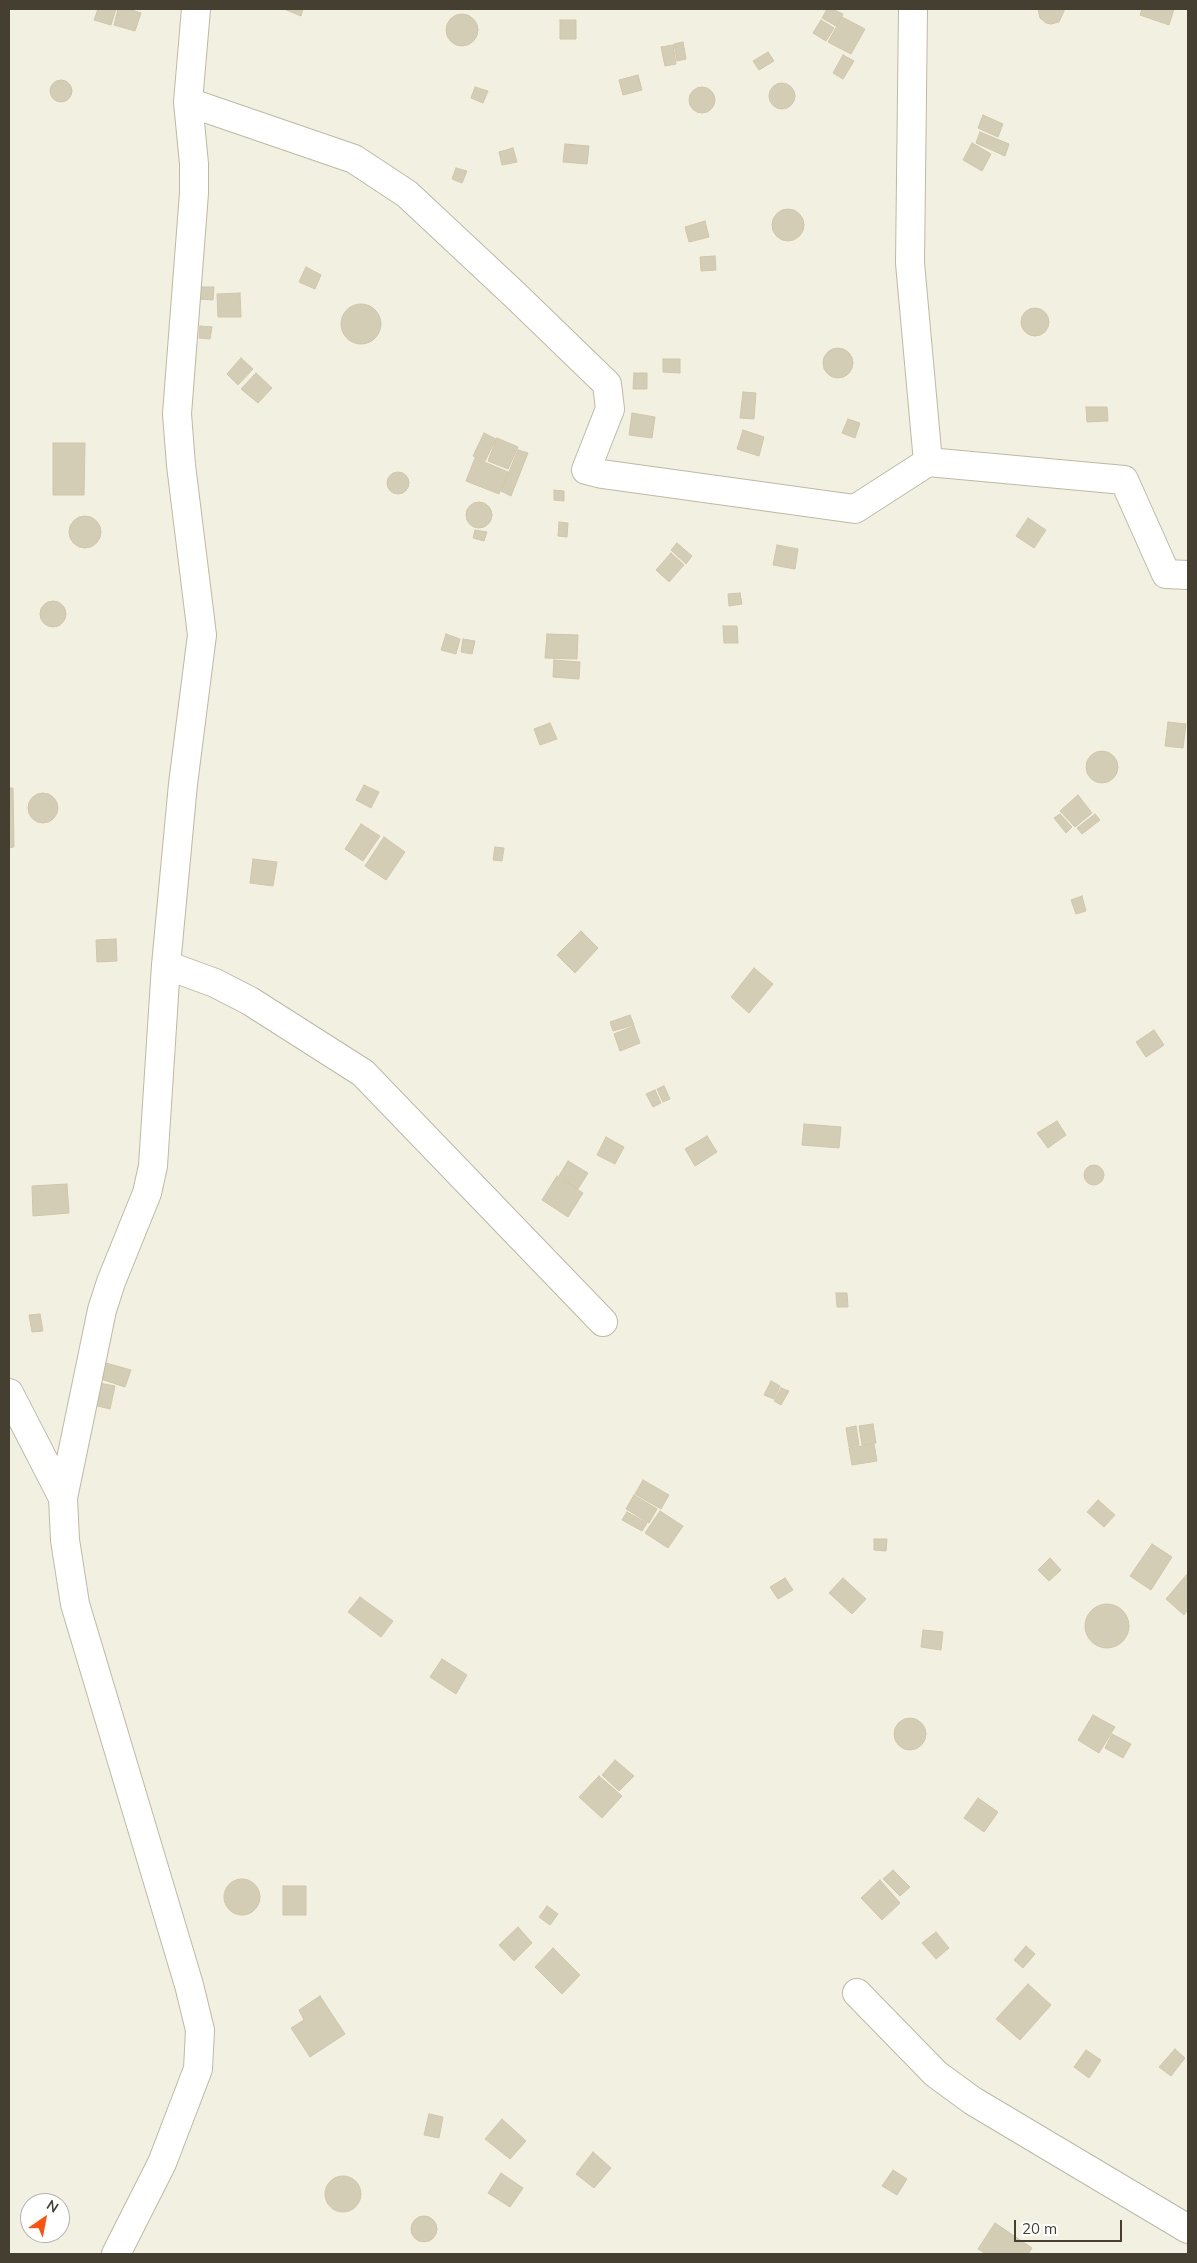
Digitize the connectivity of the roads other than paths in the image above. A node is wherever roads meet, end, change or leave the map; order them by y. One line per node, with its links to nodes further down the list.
1 (196, 9): 3 (street)
2 (913, 9): 4 (street)
3 (188, 102): 4 (street); 6 (street)
4 (928, 462): 5 (street)
5 (1188, 575)
6 (166, 965): 7 (street); 9 (street)
7 (604, 1322)
8 (9, 1393): 9 (street)
9 (63, 1498): 12 (street)
10 (857, 1993): 11 (street)
11 (1188, 2229)
12 (116, 2254)

